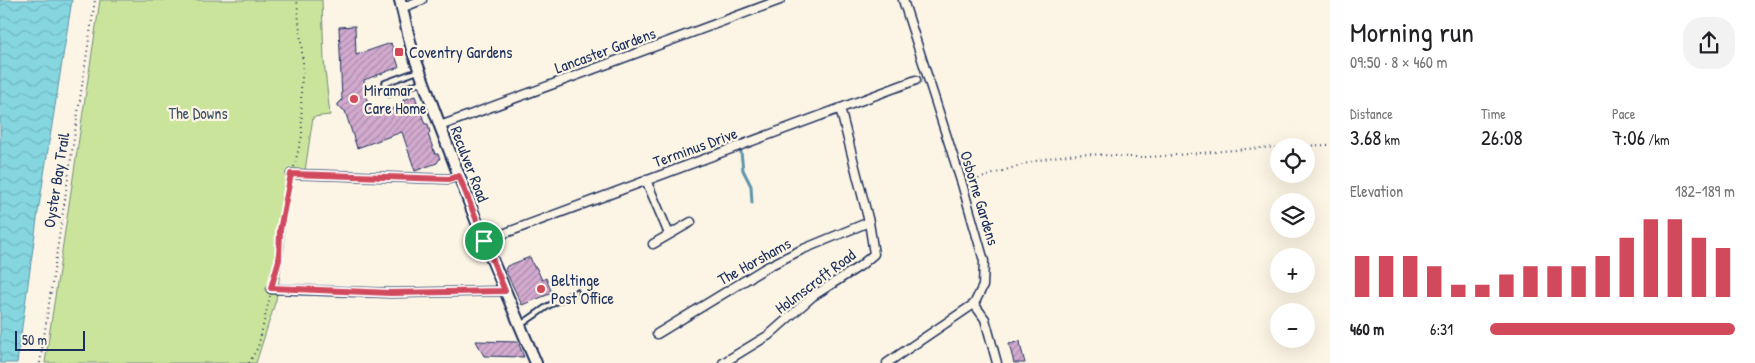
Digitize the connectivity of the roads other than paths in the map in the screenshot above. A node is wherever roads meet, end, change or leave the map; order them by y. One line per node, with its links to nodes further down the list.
1 (422, 0): 4 (street)
2 (780, 0): 9 (street, Lancaster Gardens)
3 (903, 0): 21 (street, Osborne Gardens)
4 (401, 4): 5 (street, Reculver Road)
5 (420, 71): 7 (street, Reculver Road); 7 (lane)
6 (916, 80): 8 (street, Terminus Drive)
7 (424, 82): 9 (street, Reculver Road)
8 (840, 108): 12 (street, Terminus Drive); 14 (street, Holmscroft Road)
9 (440, 126): 11 (street, Reculver Road)
10 (291, 174): 11 (street)
11 (459, 176): 16 (street, Reculver Road)
12 (646, 180): 15 (street); 16 (street, Terminus Drive)
13 (690, 222): 15 (street)
14 (869, 222): 23 (street, The Horshams); 25 (street, Holmscroft Road)
15 (670, 234): 17 (street)
16 (484, 241): 19 (street, Reculver Road)
17 (653, 244)
18 (271, 288): 19 (street)
19 (505, 291): 22 (street, Reculver Road)
20 (576, 292): 22 (lane)
21 (974, 304): 26 (street); 27 (street)
22 (520, 326): 24 (street, Reculver Road)
23 (657, 334)
24 (536, 363)
25 (723, 363)
26 (887, 363)
27 (997, 363)

